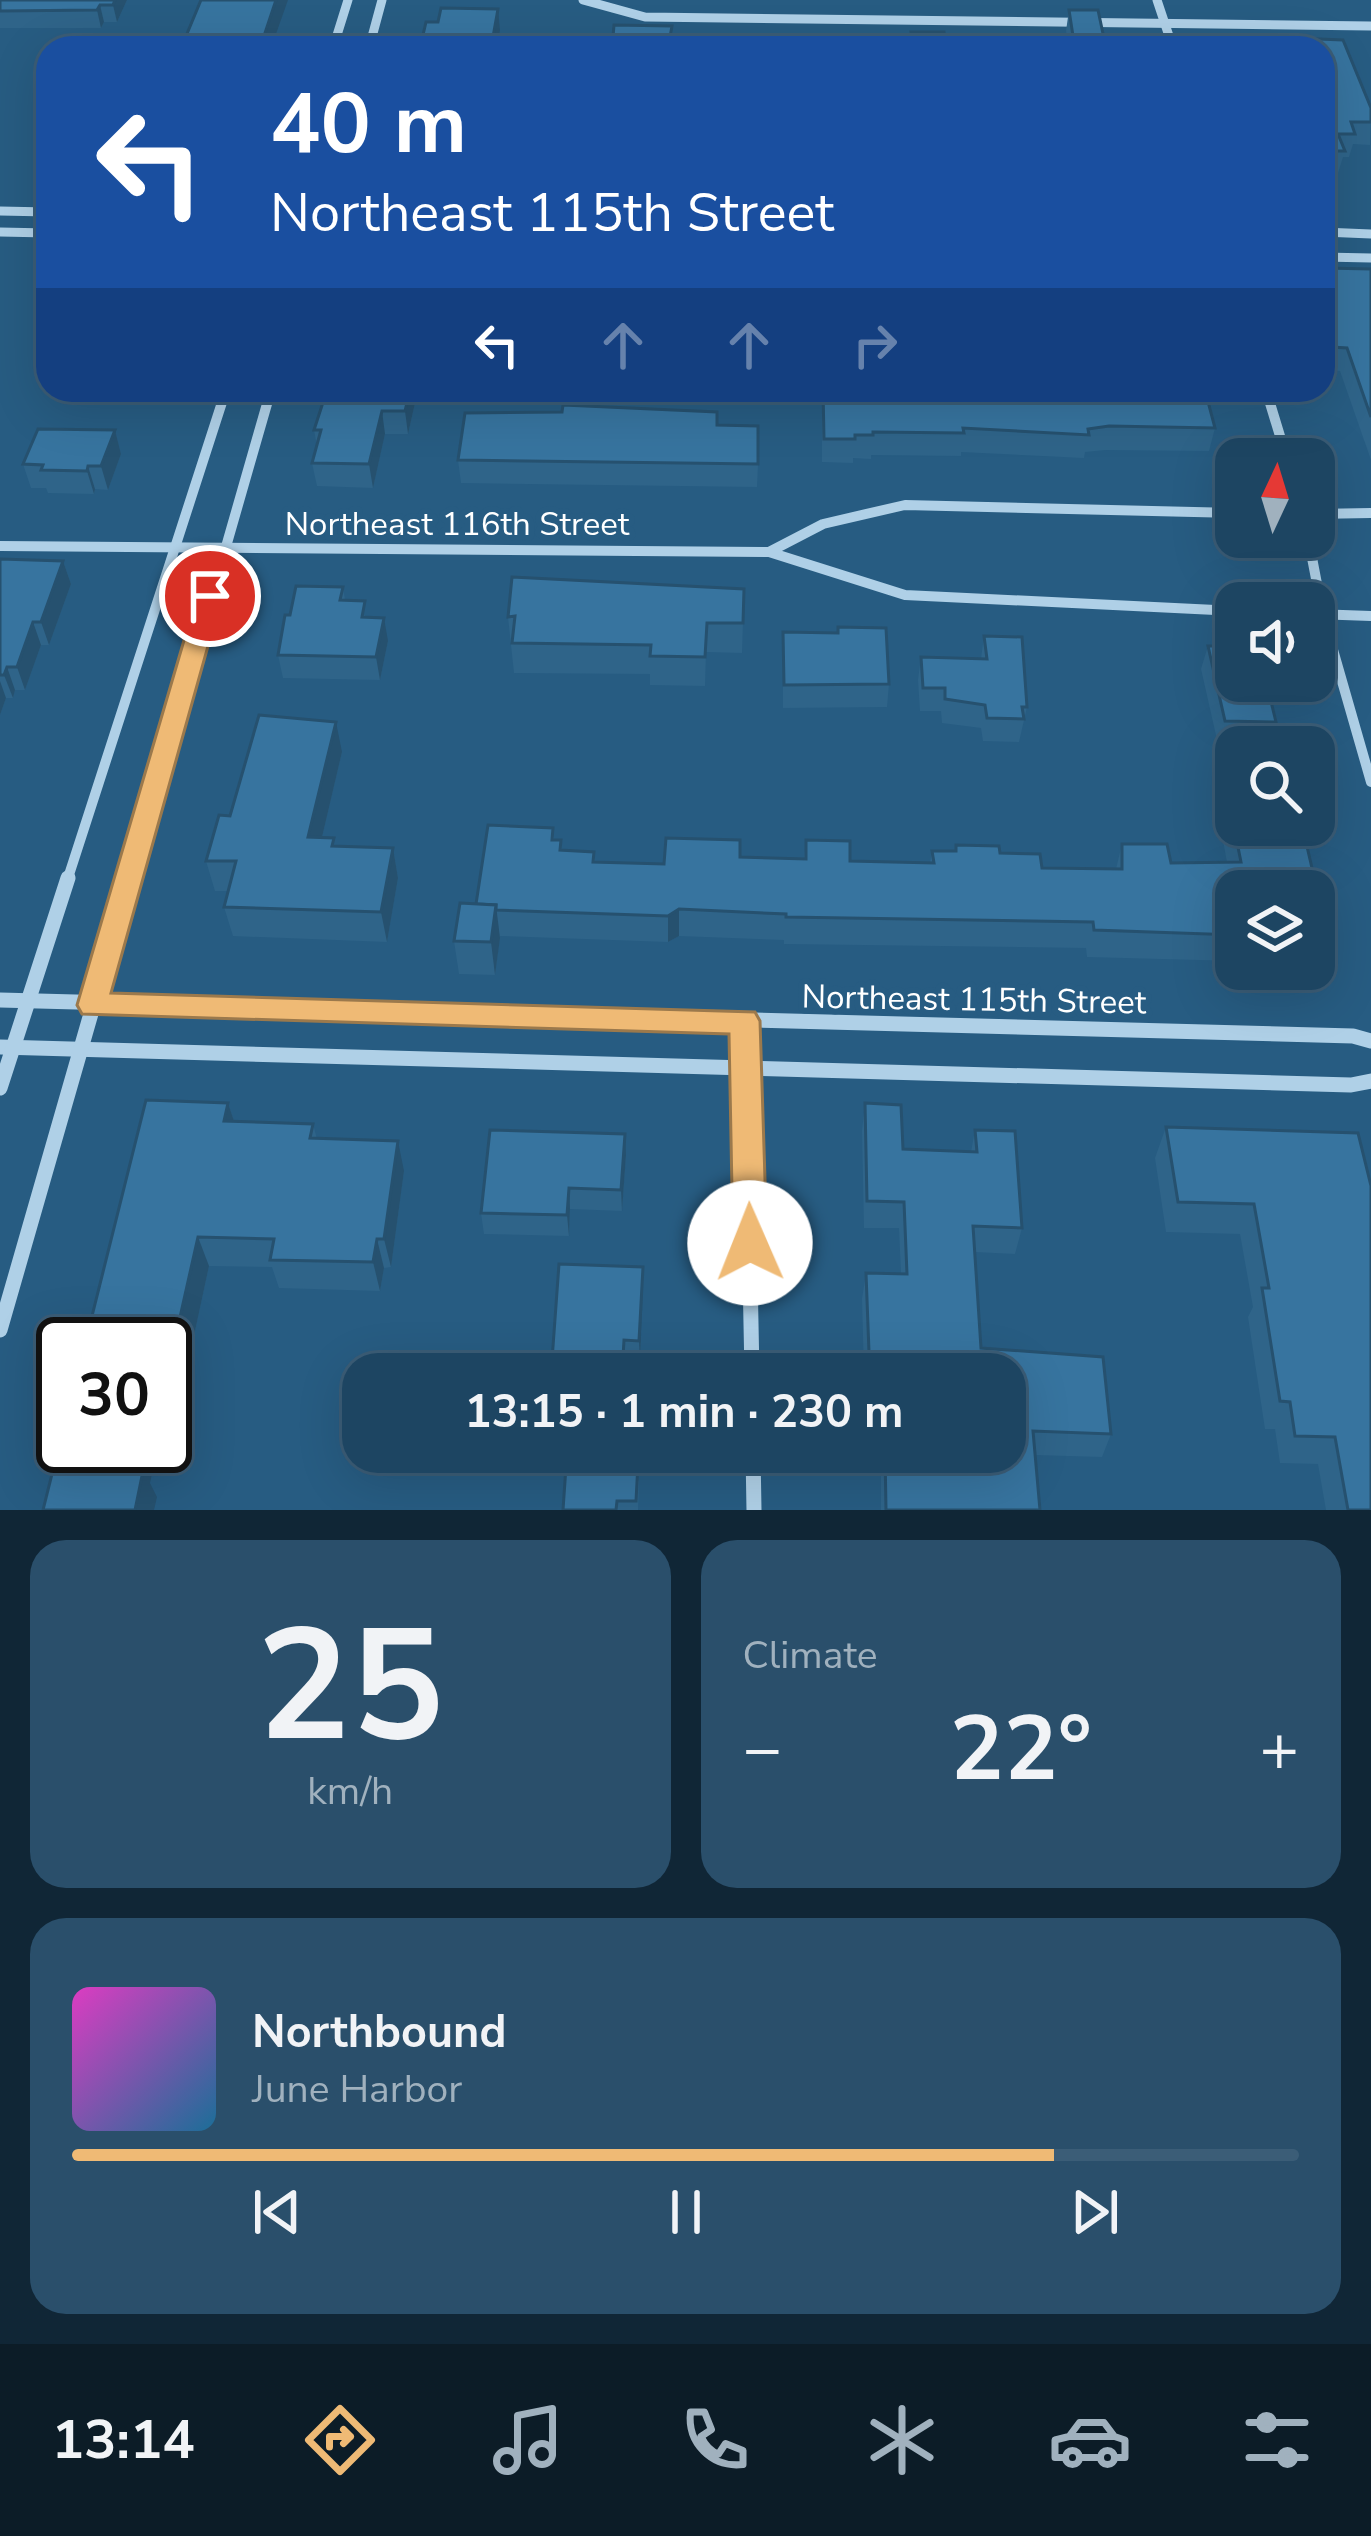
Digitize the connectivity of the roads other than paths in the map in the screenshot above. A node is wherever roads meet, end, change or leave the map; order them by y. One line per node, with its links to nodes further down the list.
1 (348, 0): 7 (street)
2 (382, 0): 8 (street)
3 (583, 0): 5 (street)
4 (1157, 0): 5 (street)
5 (1167, 23): 6 (street); 9 (street)
6 (1371, 26)
7 (337, 36)
8 (372, 36)
9 (1170, 36)
10 (0, 212): 11 (street)
11 (36, 212)
12 (0, 232): 14 (street)
13 (1335, 232): 15 (street)
14 (36, 233)
15 (1371, 233)
16 (1335, 257): 17 (street)
17 (1371, 258)
18 (222, 402): 26 (street)
19 (267, 402): 27 (street)
20 (1270, 402): 21 (street)
21 (1281, 438)
22 (1215, 512): 28 (street, Northeast 116th Street)
23 (1371, 513): 24 (street)
24 (1335, 514)
25 (0, 546): 26 (street, Northeast 116th Street)
26 (176, 549): 27 (street, Northeast 116th Street); 35 (street)
27 (223, 550): 28 (street, Northeast 116th Street); 36 (street)
28 (770, 552): 29 (street, Northeast 116th Street)
29 (1215, 610)
30 (1335, 615): 31 (street)
31 (1371, 616)
32 (1335, 666): 33 (street)
33 (1371, 782)
34 (0, 1000): 35 (street, Northeast 115th Street)
35 (28, 1000): 36 (street, Northeast 115th Street); 39 (street)
36 (93, 1005): 37 (street, Northeast 115th Street); 40 (street)
37 (745, 1021): 38 (street, Northeast 115th Street); 41 (street)
38 (1371, 1042)
39 (6, 1047): 40 (street); 43 (street)
40 (79, 1052): 41 (street); 44 (street)
41 (747, 1068): 42 (street); 45 (street)
42 (1371, 1081)
43 (0, 1088)
44 (0, 1330)
45 (752, 1353)
46 (753, 1473): 47 (street)
47 (754, 1510)

